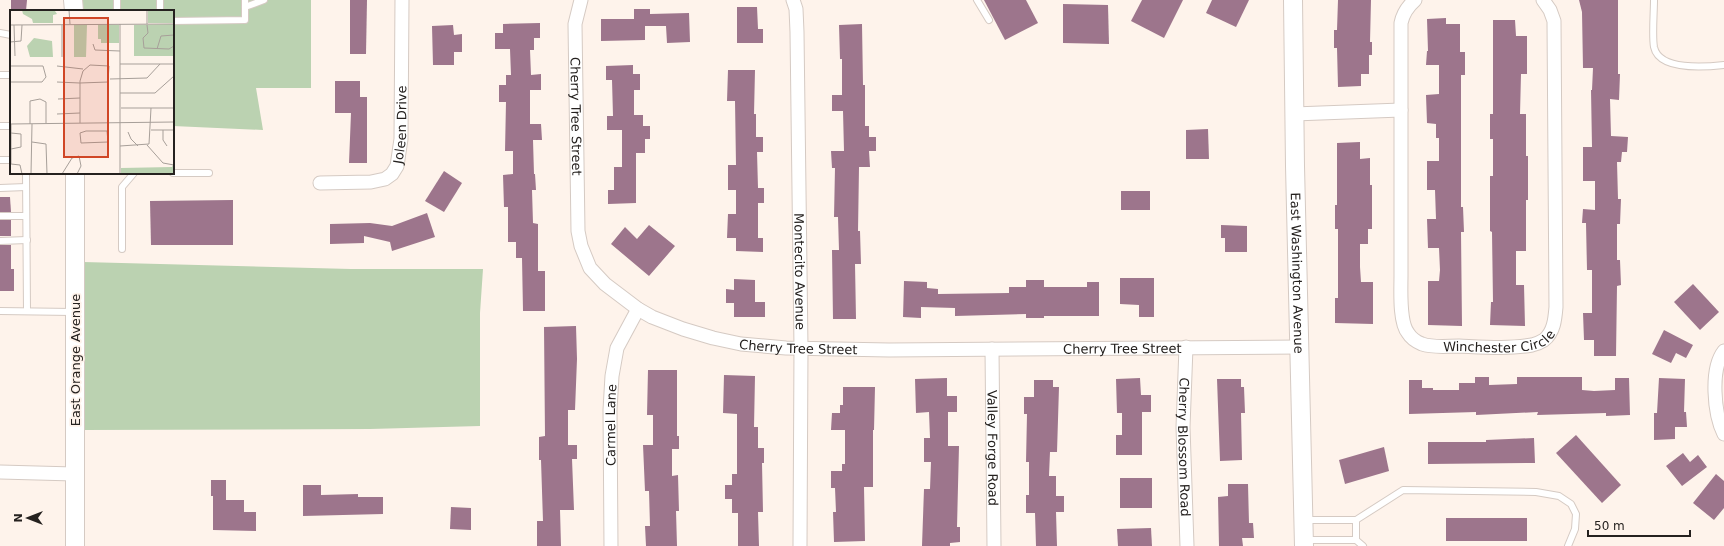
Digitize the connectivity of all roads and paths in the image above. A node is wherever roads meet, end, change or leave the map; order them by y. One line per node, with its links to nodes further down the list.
1 (73, 0): 13 (street)
2 (245, 0): 12 (lane)
3 (264, 0): 12 (lane)
4 (402, 0): 26 (street, Joleen Drive)
5 (581, 0): 34 (street, Cherry Tree Street)
6 (793, 0): 39 (street, Montecito Avenue)
7 (977, 0): 14 (lane)
8 (1293, 0): 20 (street, East Washington Avenue)
9 (1415, 0): 19 (street, Winchester Circle)
10 (1543, 0): 19 (street, Winchester Circle)
11 (1654, 0): 18 (lane)
12 (245, 7): 15 (lane)
13 (74, 10)
14 (989, 20)
15 (174, 21)
16 (0, 33): 17 (lane)
17 (10, 35)
18 (1724, 65)
19 (1401, 110): 20 (street)
20 (1294, 114): 38 (street, East Washington Avenue)
21 (174, 173): 22 (lane)
22 (209, 173)
23 (26, 174): 27 (lane)
24 (75, 174): 37 (street, East Orange Avenue)
25 (133, 174): 33 (lane)
26 (320, 183)
27 (26, 187): 28 (lane); 30 (lane)
28 (0, 188)
29 (0, 216): 30 (lane)
30 (26, 216): 31 (lane)
31 (27, 240): 32 (lane); 36 (lane)
32 (0, 241)
33 (122, 249)
34 (638, 309): 39 (street, Cherry Tree Street); 51 (street, Carmel Lane)
35 (0, 311): 36 (lane)
36 (27, 311): 37 (lane)
37 (75, 312): 45 (street, East Orange Avenue)
38 (1300, 347): 40 (street, Cherry Tree Street); 46 (street, East Washington Avenue)
39 (801, 348): 41 (street, Cherry Tree Street); 52 (street, Montecito Avenue)
40 (1186, 348): 41 (street, Cherry Tree Street); 54 (street, Cherry Blossom Road)
41 (992, 349): 53 (street, Valley Forge Road)
42 (1724, 351): 43 (street)
43 (1724, 434)
44 (0, 472): 45 (street)
45 (74, 474): 50 (street, East Orange Avenue)
46 (1304, 520): 47 (lane); 49 (street, East Washington Avenue)
47 (1356, 520): 48 (lane); 56 (lane)
48 (1356, 540): 49 (lane); 55 (lane)
49 (1304, 543)
50 (75, 546)
51 (611, 546)
52 (800, 546)
53 (994, 546)
54 (1187, 546)
55 (1363, 546)
56 (1568, 546)

